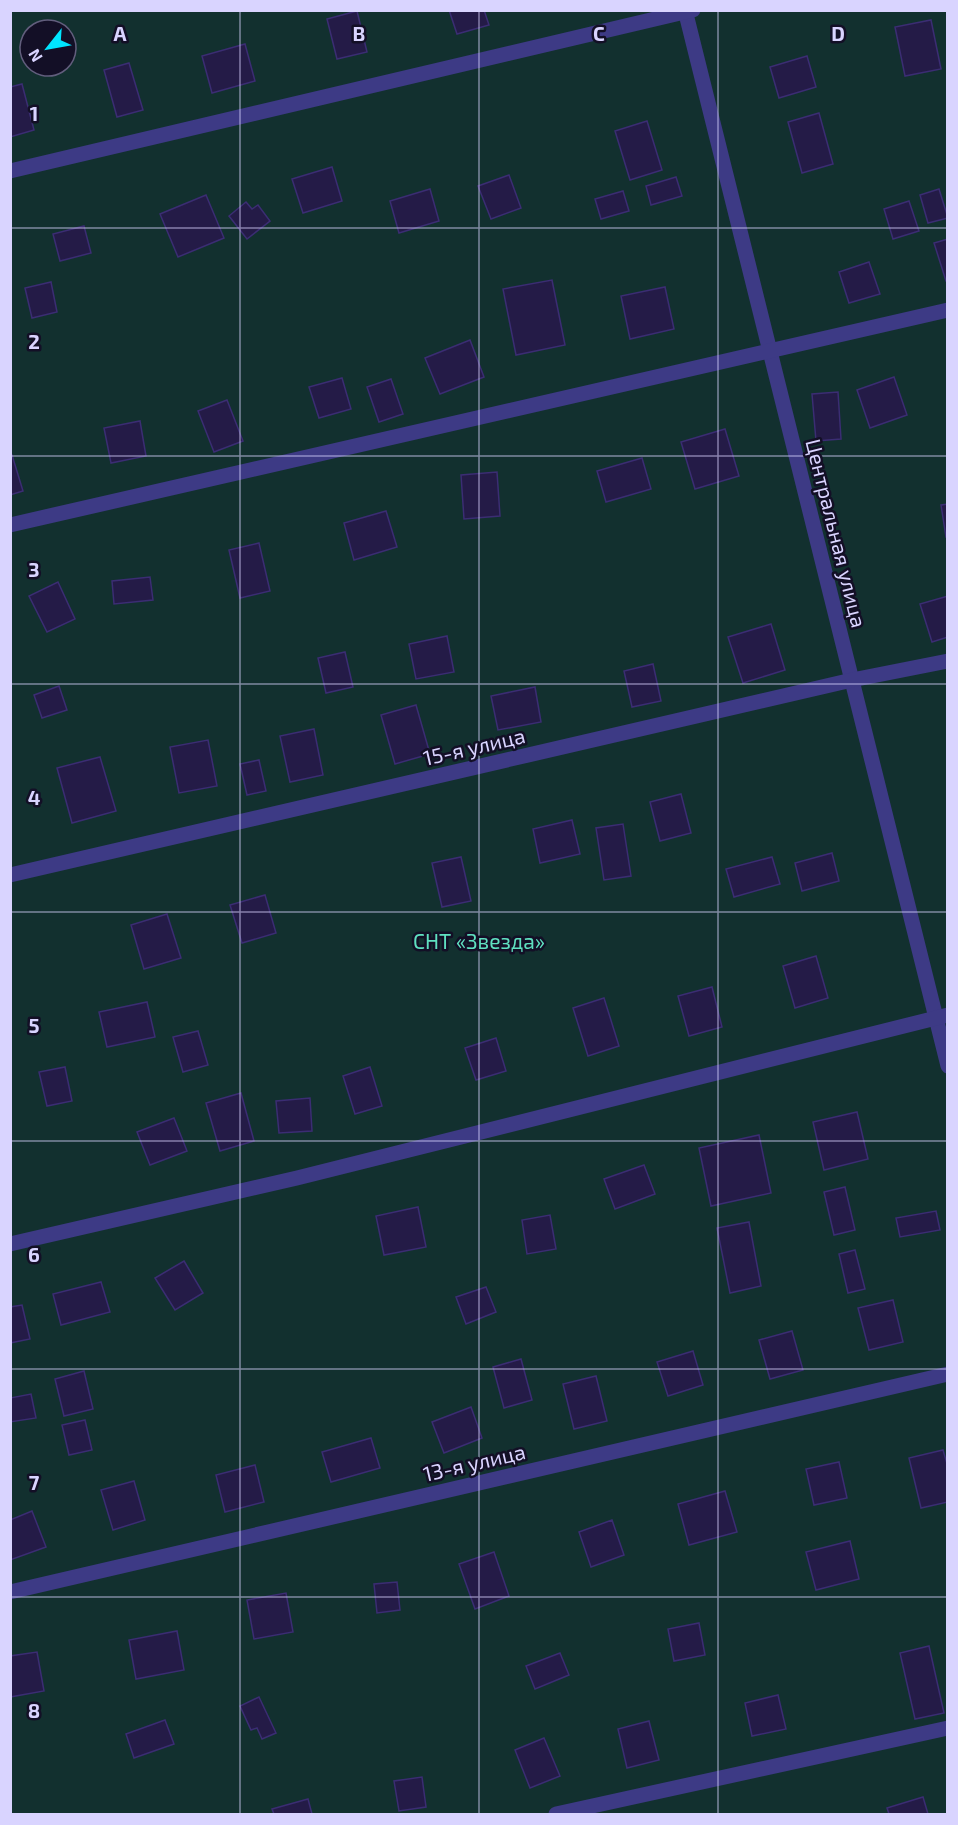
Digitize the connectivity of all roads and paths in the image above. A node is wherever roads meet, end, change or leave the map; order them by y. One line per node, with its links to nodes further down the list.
1 (688, 11): 2 (street); 4 (street, Центральная улица)
2 (10, 171)
3 (948, 310): 4 (street)
4 (769, 350): 5 (street); 7 (street, Центральная улица)
5 (10, 525)
6 (948, 661): 7 (street, 15-я улица)
7 (852, 680): 8 (street, 15-я улица); 9 (street, Центральная улица)
8 (10, 875)
9 (942, 1016): 10 (street, Центральная улица); 11 (street)
10 (948, 1066)
11 (10, 1244)
12 (948, 1374): 13 (street, 13-я улица)
13 (10, 1592)
14 (948, 1728): 15 (street)
15 (556, 1815)

